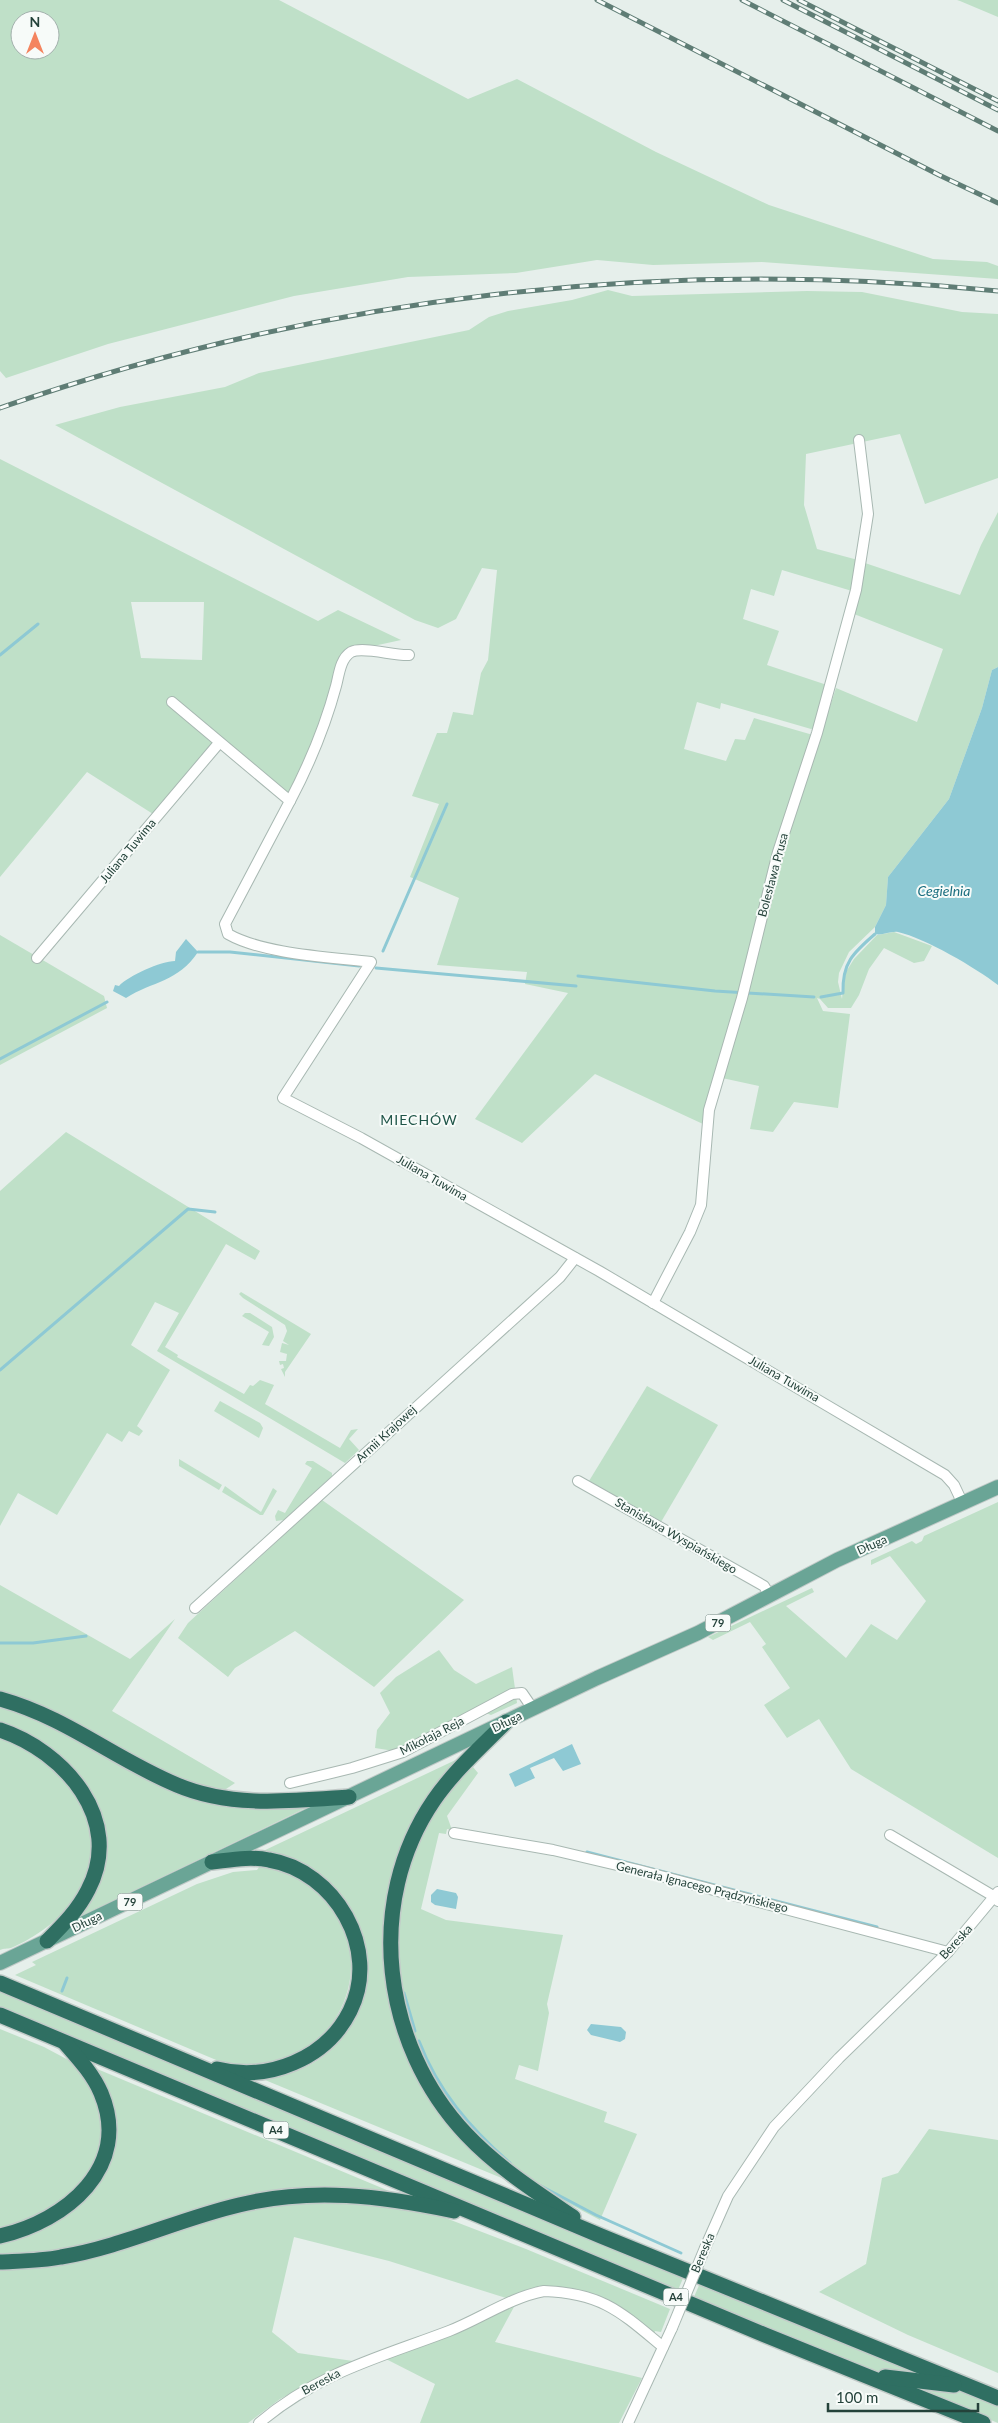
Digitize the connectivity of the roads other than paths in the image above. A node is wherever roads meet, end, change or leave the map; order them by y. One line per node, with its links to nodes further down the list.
1 (859, 440): 8 (street, Bolesława Prusa)
2 (409, 654): 5 (street, Juliana Tuwima)
3 (172, 702): 4 (street)
4 (219, 743): 5 (street); 6 (street, Juliana Tuwima)
5 (290, 801): 7 (street, Juliana Tuwima)
6 (37, 958)
7 (575, 1258): 8 (street, Juliana Tuwima); 13 (street, Armii Krajowej)
8 (653, 1303): 11 (street, Juliana Tuwima)
9 (578, 1481): 12 (street, Stanisława Wyspiańskiego)
10 (998, 1488): 11 (main road, Długa / 79)
11 (963, 1504): 12 (main road, Długa / 79)
12 (770, 1596): 15 (main road, Długa / 79)
13 (195, 1608)
14 (0, 1698): 19 (highway)
15 (533, 1709): 16 (main road, Długa / 79); 18 (street, Mikołaja Reja)
16 (506, 1722): 19 (main road, Długa / 79); 33 (highway)
17 (0, 1730): 24 (highway)
18 (290, 1783)
19 (349, 1797): 22 (main road, Długa / 79)
20 (454, 1833): 25 (street, Generała Ignacego Prądzyńskiego)
21 (890, 1835): 23 (street)
22 (212, 1862): 24 (main road, Długa / 79); 30 (highway)
23 (997, 1897): 25 (street, Bereska)
24 (48, 1941): 26 (main road, Długa / 79)
25 (948, 1952): 35 (street, Bereska, bridge)
26 (0, 1963)
27 (0, 1983): 30 (highway, A4)
28 (0, 2015): 29 (highway, A4)
29 (65, 2042): 31 (highway, A4); 32 (highway)
30 (184, 2060): 33 (highway, A4)
31 (487, 2218): 34 (highway); 36 (highway, A4)
32 (0, 2236)
33 (601, 2236): 37 (highway, A4)
34 (0, 2262)
35 (664, 2347): 39 (street, Bereska); 40 (street)
36 (866, 2374): 37 (highway, A4); 41 (highway, A4)
37 (974, 2388): 38 (highway, A4)
38 (998, 2398)
39 (259, 2423)
40 (628, 2423)
41 (983, 2423)

